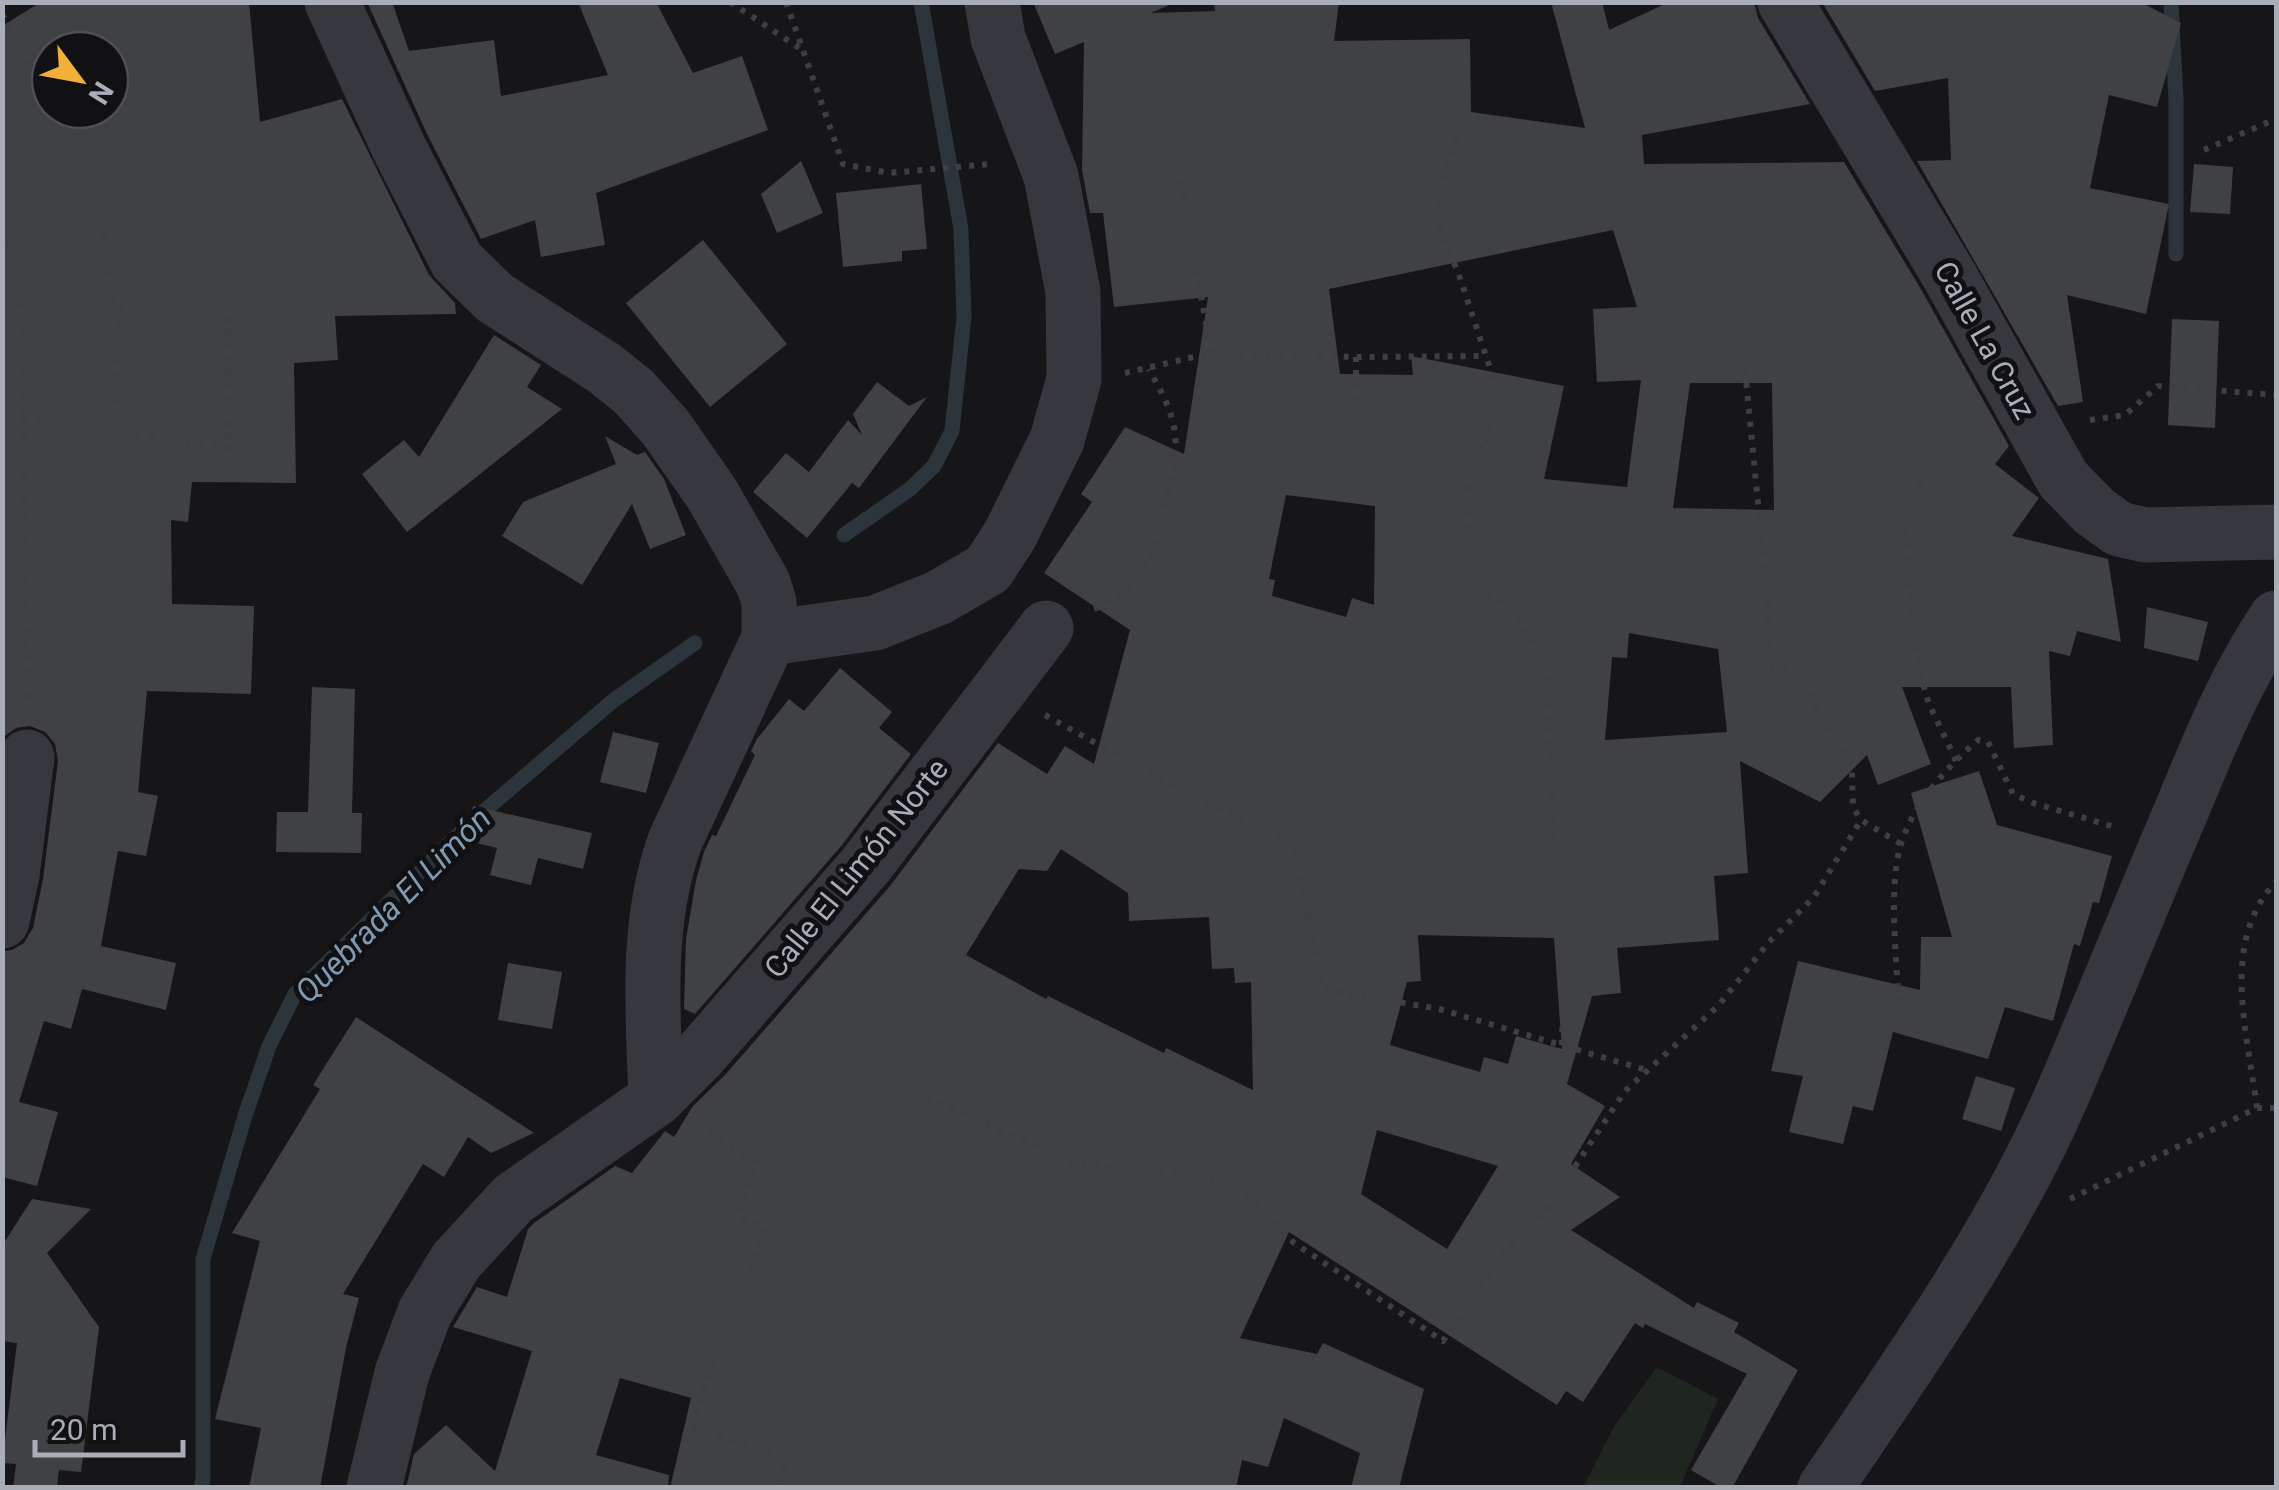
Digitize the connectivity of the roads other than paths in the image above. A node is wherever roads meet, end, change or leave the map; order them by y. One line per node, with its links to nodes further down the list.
1 (332, 2): 7 (street)
2 (992, 2): 7 (street)
3 (1785, 2): 4 (street, Calle La Cruz)
4 (2276, 532)
5 (2276, 618): 12 (street)
6 (1046, 628): 10 (street, Calle El Limón Norte)
7 (769, 638): 10 (street)
8 (27, 756): 9 (street)
9 (2, 921)
10 (656, 1099): 11 (street, Calle El Limón Norte)
11 (374, 1488)
12 (1825, 1488)

